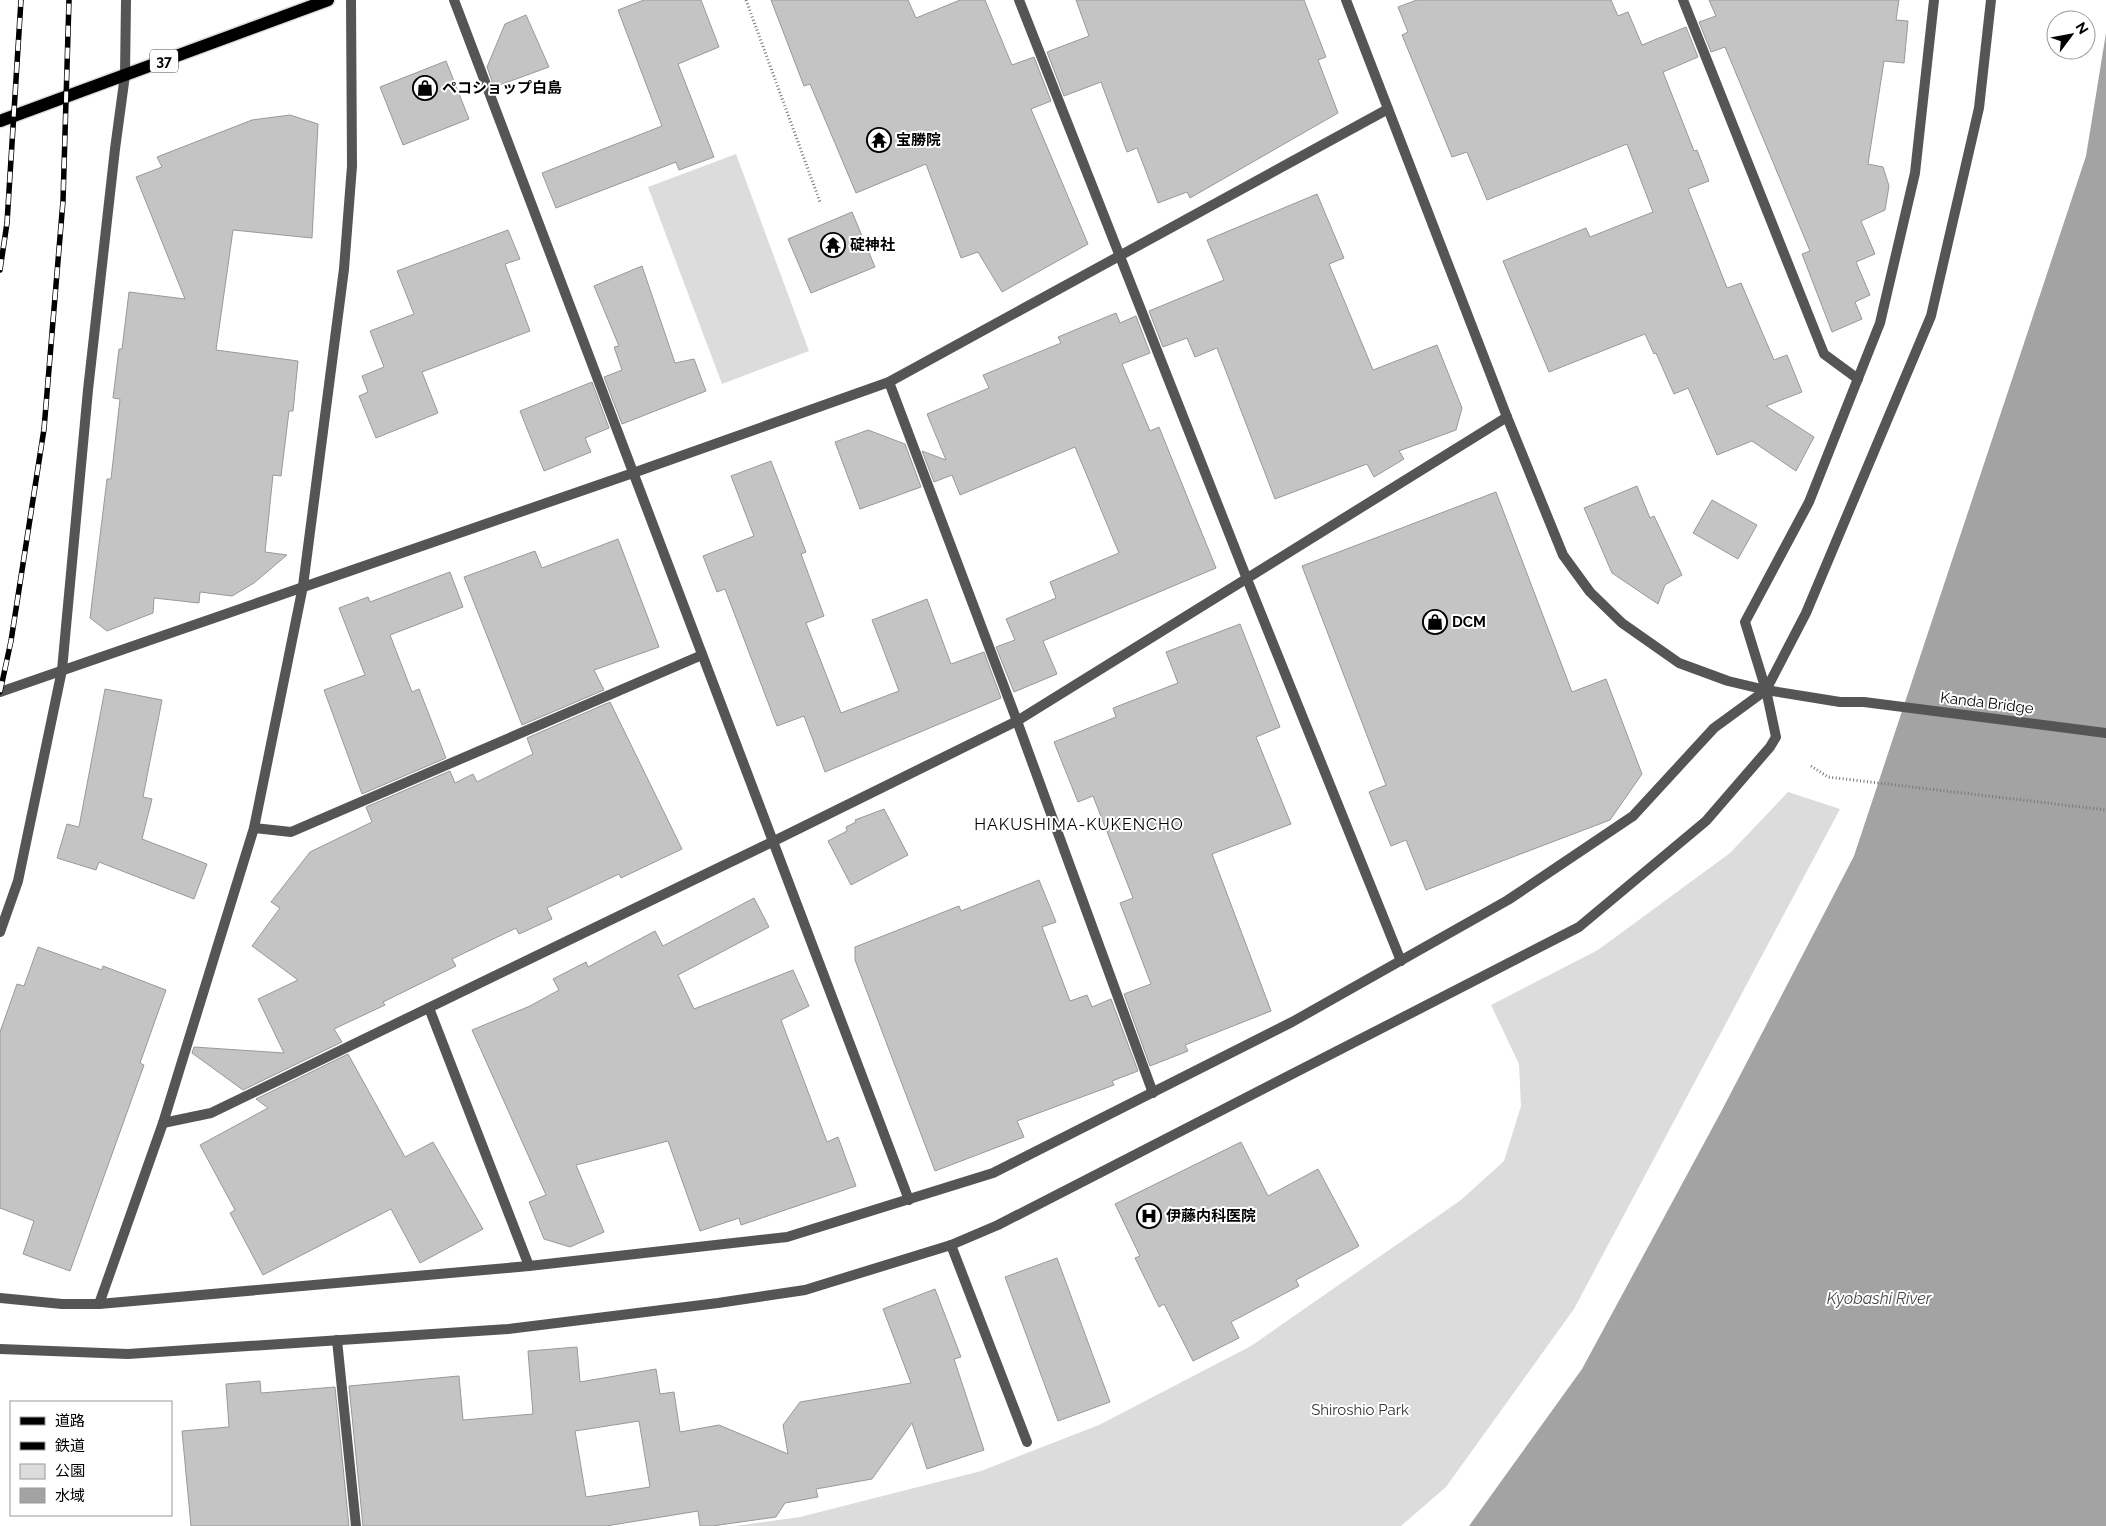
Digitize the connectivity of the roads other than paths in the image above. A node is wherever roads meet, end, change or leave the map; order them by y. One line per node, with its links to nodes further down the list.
1 (126, 0): 10 (street)
2 (328, 0): 10 (main road, 37)
3 (351, 0): 19 (street)
4 (454, 0): 17 (street)
5 (1019, 0): 13 (street)
6 (1346, 0): 11 (street, Kanda Bridge)
7 (1683, 0): 14 (street)
8 (1934, 0): 14 (street)
9 (1991, 0): 22 (street)
10 (125, 75): 12 (main road, 37); 21 (street)
11 (1388, 109): 13 (street); 16 (street, Kanda Bridge)
12 (0, 120)
13 (1120, 254): 15 (street); 18 (street)
14 (1858, 379): 22 (street)
15 (889, 382): 17 (street); 24 (street)
16 (1507, 417): 18 (street); 22 (street, Kanda Bridge)
17 (633, 473): 19 (street); 20 (street)
18 (1247, 579): 24 (street); 29 (street)
19 (303, 586): 21 (street); 26 (street)
20 (702, 656): 26 (street); 27 (street)
21 (62, 670): 23 (street); 28 (street)
22 (1766, 690): 25 (street, Kanda Bridge); 29 (street); 34 (street)
23 (0, 692)
24 (1017, 721): 27 (street); 31 (street)
25 (2106, 733)
26 (254, 828): 32 (street)
27 (772, 842): 30 (street); 33 (street)
28 (0, 932)
29 (1401, 961): 31 (street)
30 (429, 1008): 32 (street); 35 (street)
31 (1153, 1093): 33 (street)
32 (164, 1123): 37 (street)
33 (909, 1200): 35 (street)
34 (951, 1245): 38 (street); 40 (street)
35 (529, 1266): 37 (street)
36 (0, 1298): 37 (street)
37 (99, 1304)
38 (338, 1340): 39 (street); 41 (street)
39 (0, 1348)
40 (1027, 1442)
41 (356, 1526)

